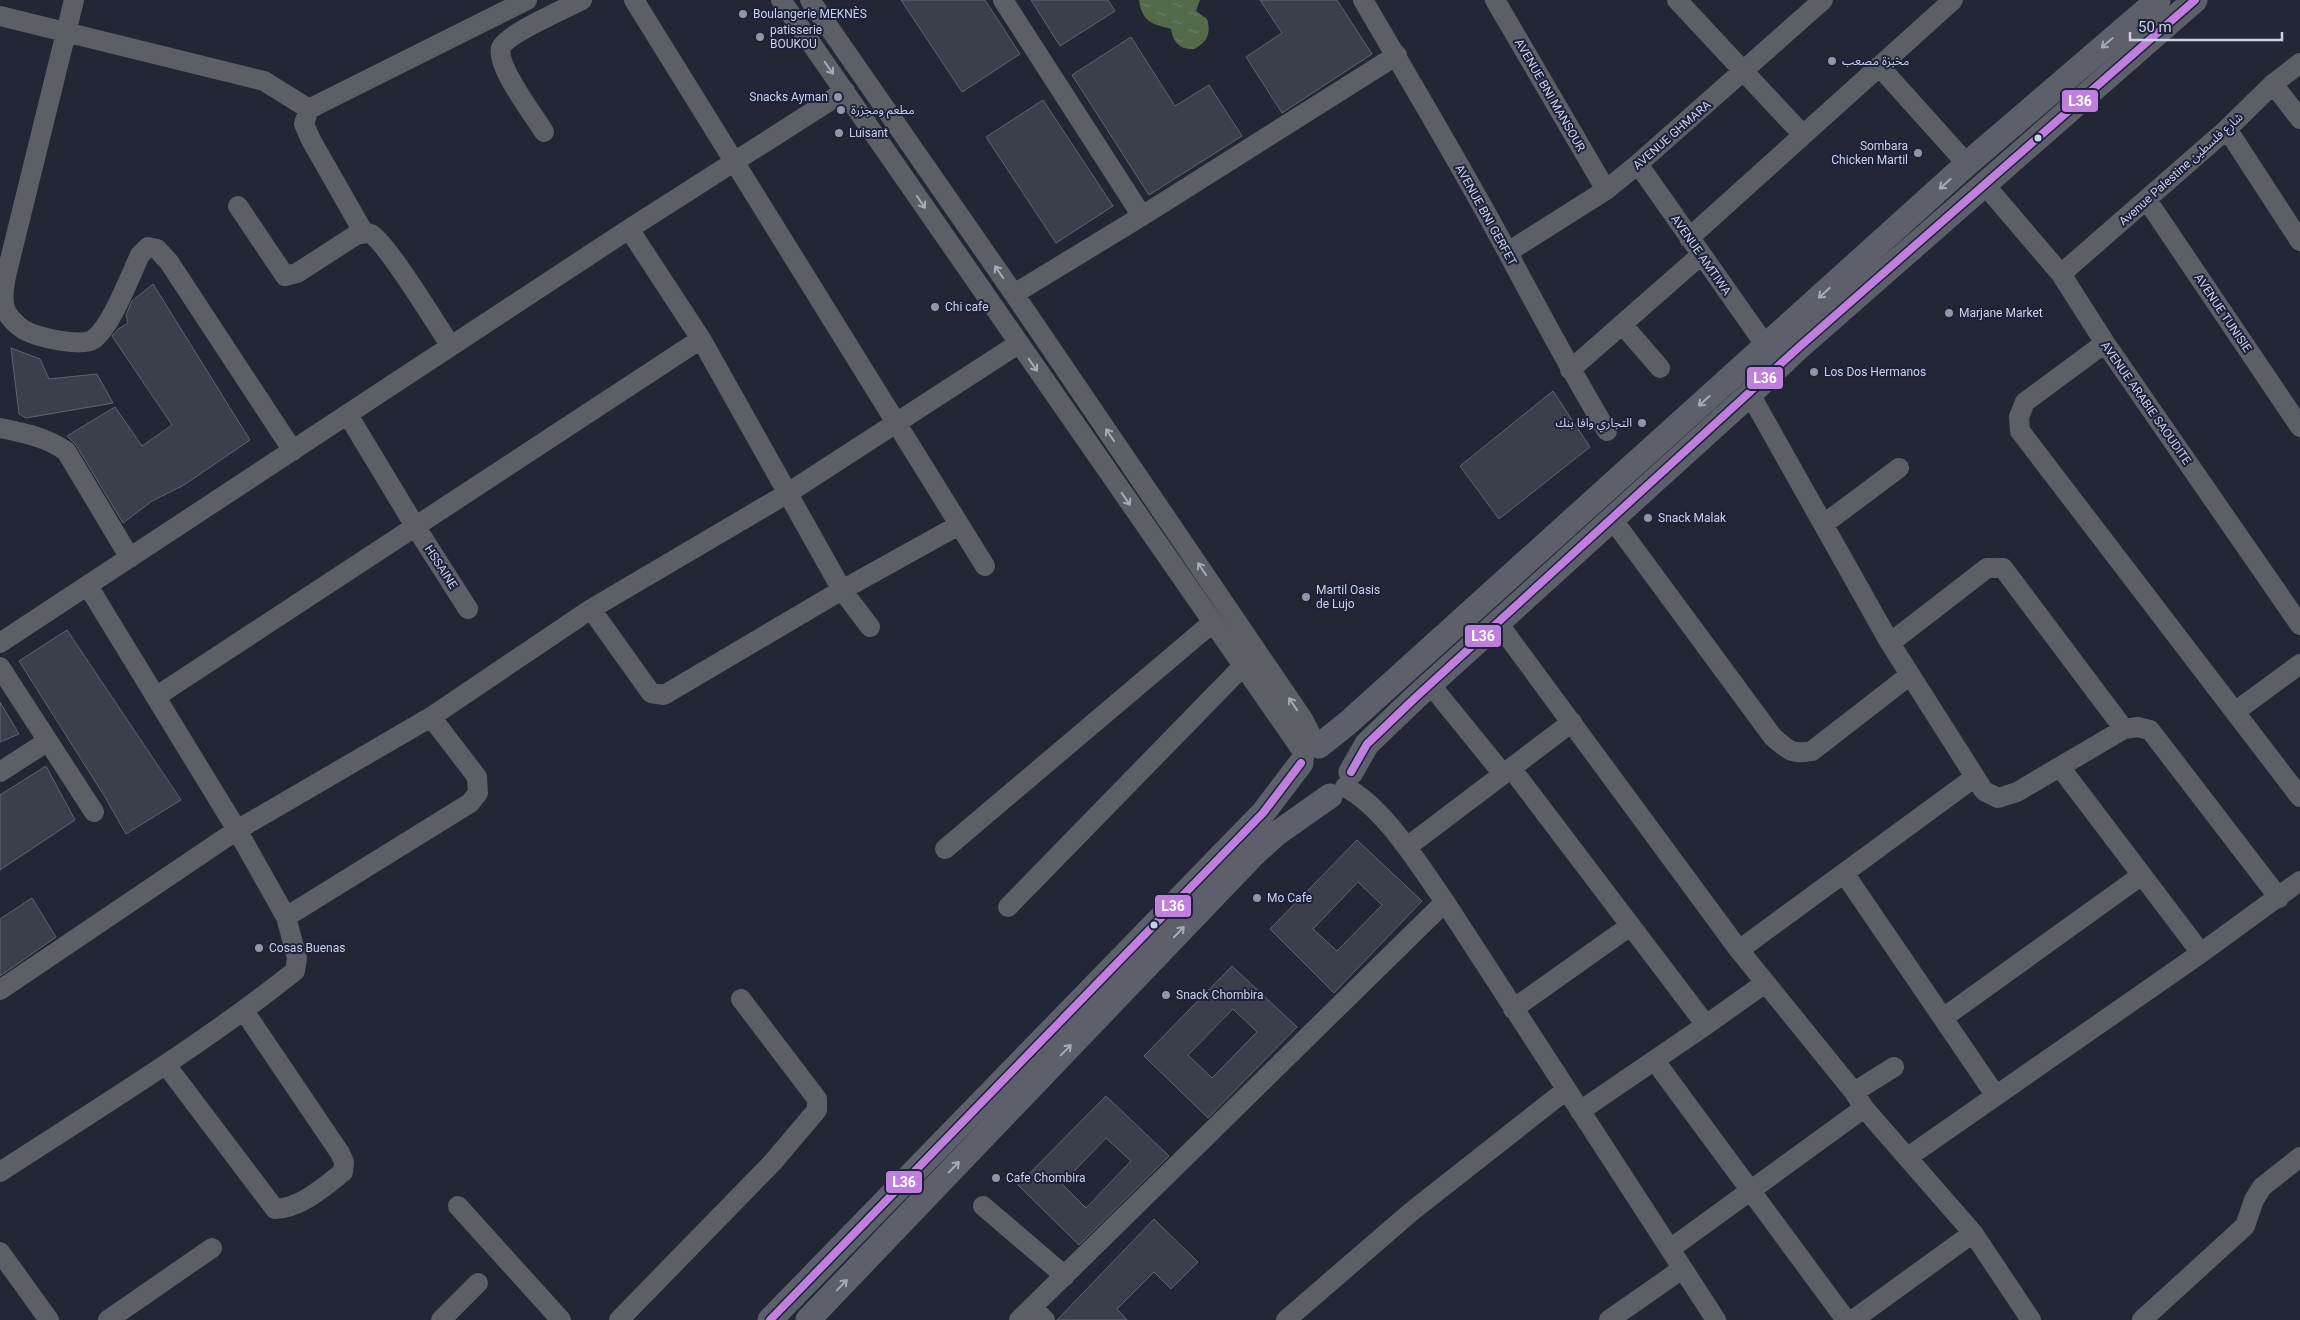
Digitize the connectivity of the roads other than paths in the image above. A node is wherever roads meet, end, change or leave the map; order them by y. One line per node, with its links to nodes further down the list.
1 (74, 0): 16 (street)
2 (527, 0): 23 (street)
3 (582, 0): 26 (street)
4 (634, 0): 28 (street)
5 (781, 0): 22 (street, one-way to 22)
6 (1003, 0): 35 (street)
7 (1495, 0): 32 (street, AVENUE BNI MANSOUR)
8 (1823, 0): 20 (street, AVENUE GHMARA)
9 (1953, 0): 19 (street)
10 (2158, 0): 30 (main road, one-way to 30)
11 (2195, 0): 31 (main road)
12 (813, 1): 43 (street, one-way to 12)
13 (1684, 2): 20 (street)
14 (1371, 3): 17 (street, AVENUE BNI GERFET)
15 (0, 16): 16 (street)
16 (67, 31): 23 (street); 44 (street)
17 (1397, 55): 35 (street); 40 (street, AVENUE BNI GERFET)
18 (2300, 63): 21 (street, Avenue Palestine شارع فلسطين)
19 (1879, 66): 27 (street); 30 (street)
20 (1744, 72): 27 (street); 29 (street, AVENUE GHMARA)
21 (2273, 84): 24 (street); 25 (street, Avenue Palestine شارع فلسطين)
22 (845, 91): 28 (street); 48 (street, one-way to 48)
23 (309, 109): 37 (street)
24 (2300, 119)
25 (2227, 129): 33 (street, Avenue Palestine شارع فلسطين); 39 (street)
26 (544, 132)
27 (1803, 135): 38 (street)
28 (736, 162): 36 (street); 55 (street)
29 (1638, 164): 32 (street, AVENUE GHMARA); 38 (street, AVENUE AMTIWA)
30 (1967, 164): 50 (main road, one-way to 50)
31 (1985, 185): 42 (street, AVENUE ARABIE SAOUDITE); 53 (main road)
32 (1606, 190): 40 (street, AVENUE GHMARA)
33 (2147, 200): 42 (street, Avenue Palestine شارع فلسطين); 56 (street, AVENUE TUNISIE)
34 (238, 206): 37 (street)
35 (1142, 216): 43 (street)
36 (629, 229): 46 (street); 49 (street)
37 (364, 233): 49 (street)
38 (1689, 238): 41 (street, AVENUE AMTIWA)
39 (2300, 241)
40 (1508, 252): 52 (street, AVENUE BNI GERFET)
41 (1701, 255): 45 (street); 50 (street, AVENUE AMTIWA)
42 (2060, 274): 47 (street, AVENUE ARABIE SAOUDITE)
43 (1014, 294): 89 (street, one-way to 43)
44 (4, 318): 59 (street)
45 (1622, 324): 51 (street); 52 (street)
46 (701, 340): 61 (street); 65 (street)
47 (2105, 343): 74 (street, AVENUE ARABIE SAOUDITE); 84 (street)
48 (1018, 344): 55 (street); 72 (street, one-way to 72)
49 (451, 346): 54 (street)
50 (1766, 346): 89 (main road, one-way to 89)
51 (1660, 368)
52 (1570, 370): 58 (street, AVENUE BNI GERFET)
53 (1750, 394): 62 (main road); 63 (street)
54 (348, 415): 59 (street); 65 (street, HSSAINE)
55 (898, 422): 61 (street); 64 (street)
56 (2300, 426)
57 (0, 428): 66 (street)
58 (1607, 431)
59 (293, 451): 66 (street)
60 (1899, 468): 63 (street)
61 (788, 493): 69 (street); 71 (street)
62 (1613, 520): 73 (main road); 81 (street)
63 (1824, 524): 77 (street)
64 (959, 525): 67 (street); 69 (street)
65 (415, 526): 70 (street, HSSAINE); 83 (street)
66 (130, 558): 68 (street)
67 (986, 566)
68 (88, 586): 76 (street); 83 (street)
69 (842, 590): 71 (street); 75 (street)
70 (468, 608)
71 (592, 610): 85 (street)
72 (1212, 623): 79 (street); 99 (street)
73 (1498, 623): 82 (main road); 86 (street)
74 (2300, 625)
75 (870, 627)
76 (0, 643)
77 (1890, 643): 81 (street); 87 (street)
78 (2300, 664): 84 (street)
79 (1244, 665): 89 (street); 105 (street)
80 (0, 667): 88 (street)
81 (1910, 675): 93 (street)
82 (1430, 684): 91 (street); 94 (main road)
83 (157, 696): 97 (street)
84 (2236, 711): 95 (street)
85 (431, 717): 97 (street); 106 (street)
86 (1572, 722): 91 (street); 108 (street)
87 (2124, 728): 90 (street); 103 (street)
88 (48, 741): 92 (street); 96 (street)
89 (1310, 753): 94 (main road); 94 (main road); 143 (main road)
90 (2060, 767): 93 (street); 101 (street)
91 (1507, 771): 98 (street); 107 (street)
92 (0, 772)
93 (1975, 777): 100 (street)
94 (1342, 785): 98 (street); 144 (main road, one-way to 94)
95 (2300, 797)
96 (94, 812)
97 (237, 830): 106 (street); 111 (street)
98 (1407, 848): 104 (street)
99 (945, 849)
100 (1844, 873): 108 (street); 115 (street)
101 (2142, 875): 109 (street); 115 (street)
102 (2300, 881): 103 (street)
103 (2279, 898): 109 (street)
104 (1445, 902): 113 (street); 135 (street)
105 (1008, 908)
106 (286, 917): 114 (street)
107 (1630, 926): 113 (street); 116 (street)
108 (1739, 950): 110 (street)
109 (2201, 953): 121 (street)
110 (1765, 983): 116 (street); 122 (street)
111 (0, 990)
112 (741, 999): 142 (street)
113 (1513, 1008): 120 (street)
114 (244, 1011): 118 (street); 118 (street)
115 (1944, 1018): 121 (street)
116 (1706, 1025): 117 (street)
117 (1655, 1061): 123 (street); 127 (street)
118 (166, 1065): 126 (street)
119 (1894, 1067): 122 (street)
120 (1566, 1090): 123 (street); 145 (street)
121 (1996, 1096): 124 (street)
122 (1859, 1100): 124 (street); 127 (street)
123 (1580, 1111): 132 (street)
124 (1908, 1157): 130 (street)
125 (2300, 1157): 151 (street)
126 (0, 1172)
127 (1750, 1191): 132 (street); 148 (street)
128 (458, 1206): 141 (street)
129 (983, 1206): 135 (street)
130 (1973, 1233): 149 (street); 150 (street)
131 (212, 1248): 139 (street)
132 (1670, 1249): 134 (street)
133 (0, 1252): 138 (street)
134 (1682, 1269): 146 (street); 147 (street)
135 (1065, 1276): 137 (street)
136 (478, 1282): 140 (street)
137 (1032, 1315)
138 (49, 1320)
139 (108, 1320)
140 (442, 1320)
141 (561, 1320)
142 (619, 1320)
143 (770, 1320)
144 (808, 1320)
145 (1286, 1320)
146 (1609, 1320)
147 (1716, 1320)
148 (1846, 1320)
149 (1853, 1320)
150 (2031, 1320)
151 (2142, 1320)

